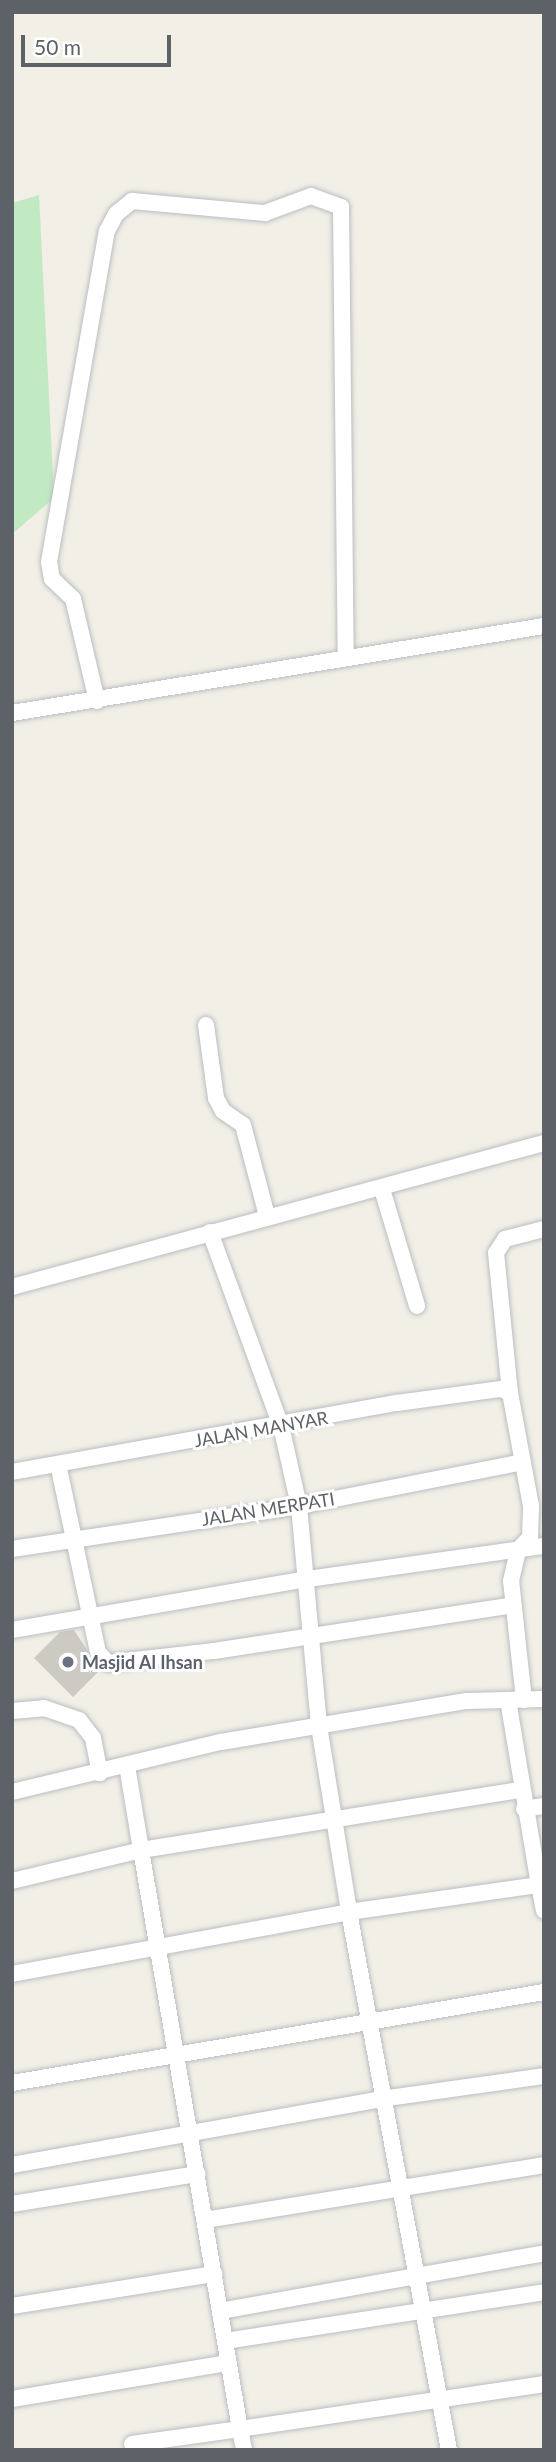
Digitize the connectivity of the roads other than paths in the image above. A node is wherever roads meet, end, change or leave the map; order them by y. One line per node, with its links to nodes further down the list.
1 (544, 626): 2 (street)
2 (346, 655): 3 (street); 3 (street)
3 (97, 701): 4 (street)
4 (12, 713)
5 (206, 1025): 8 (street)
6 (544, 1143): 7 (street)
7 (382, 1189): 8 (street); 12 (street)
8 (267, 1216): 10 (street)
9 (544, 1229): 13 (street)
10 (210, 1232): 11 (street); 14 (street)
11 (12, 1287)
12 (417, 1306)
13 (510, 1393): 14 (street, JALAN MANYAR); 15 (street)
14 (281, 1426): 16 (street, JALAN MANYAR); 18 (street)
15 (523, 1462): 18 (street, JALAN MERPATI); 22 (street)
16 (58, 1464): 17 (street, JALAN MANYAR); 19 (street)
17 (12, 1472)
18 (299, 1506): 19 (street, JALAN MERPATI); 23 (street)
19 (77, 1538): 21 (street, JALAN MERPATI); 25 (street)
20 (544, 1546): 22 (street)
21 (12, 1549)
22 (518, 1550): 23 (street); 24 (street)
23 (308, 1579): 25 (street); 27 (street)
24 (513, 1605): 27 (street); 29 (street)
25 (93, 1615): 26 (street); 27 (street)
26 (12, 1630)
27 (313, 1636): 31 (street)
28 (544, 1699): 29 (street)
29 (516, 1700): 31 (street); 34 (street)
30 (12, 1711): 33 (street)
31 (319, 1726): 32 (street); 38 (street)
32 (127, 1766): 33 (street); 39 (street)
33 (100, 1773): 35 (street)
34 (520, 1790): 37 (street); 38 (street)
35 (12, 1792)
36 (544, 1806): 37 (street)
37 (524, 1809): 41 (street)
38 (333, 1818): 39 (street); 43 (street)
39 (141, 1850): 40 (street); 44 (street)
40 (12, 1881)
41 (539, 1885): 42 (street); 43 (street)
42 (544, 1911)
43 (349, 1912): 44 (street); 47 (street)
44 (156, 1947): 45 (street); 48 (street)
45 (12, 1974)
46 (544, 1992): 47 (street)
47 (369, 2019): 48 (street); 51 (street)
48 (177, 2055): 50 (street); 52 (street)
49 (544, 2076): 51 (street)
50 (12, 2083)
51 (382, 2099): 52 (street); 56 (street)
52 (190, 2133): 53 (street); 55 (street)
53 (12, 2165)
54 (544, 2165): 56 (street)
55 (198, 2174): 57 (street); 58 (street)
56 (402, 2190): 58 (street); 61 (street)
57 (12, 2204)
58 (205, 2220): 60 (street)
59 (544, 2253): 61 (street)
60 (214, 2274): 63 (street); 64 (street)
61 (418, 2278): 64 (street); 65 (street)
62 (544, 2292): 65 (street)
63 (12, 2306)
64 (220, 2311): 66 (street)
65 (425, 2313): 66 (street); 70 (street)
66 (225, 2341): 67 (street)
67 (228, 2363): 69 (street); 71 (street)
68 (544, 2384): 70 (street)
69 (12, 2399)
70 (443, 2401): 71 (street); 74 (street)
71 (240, 2429): 72 (street); 73 (street)
72 (132, 2444)
73 (244, 2450)
74 (449, 2450)

